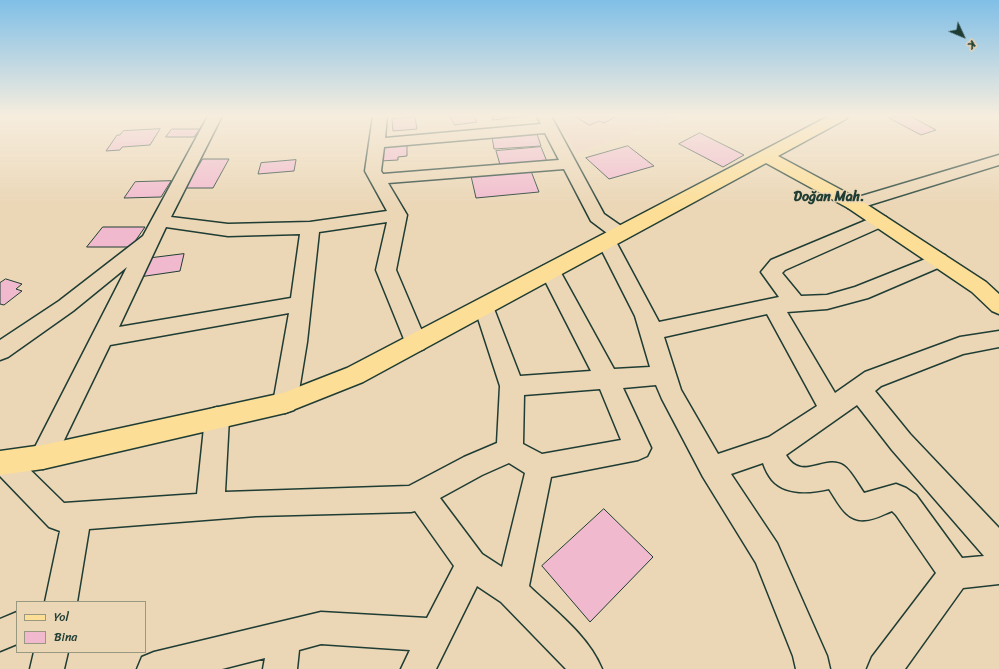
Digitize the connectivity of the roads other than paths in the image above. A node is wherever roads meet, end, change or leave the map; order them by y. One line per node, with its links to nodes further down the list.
1 (198, 147): 12 (street)
2 (376, 147): 8 (street)
3 (560, 147): 7 (street)
4 (782, 147): 5 (main road)
5 (766, 156): 9 (main road); 14 (main road)
6 (999, 160): 9 (street)
7 (569, 164): 8 (street); 14 (street)
8 (379, 179): 10 (street)
9 (854, 204): 11 (main road)
10 (398, 215): 13 (street); 25 (street)
11 (880, 221): 15 (main road); 19 (street)
12 (156, 228): 13 (street); 23 (street); 26 (street)
13 (310, 228): 18 (street)
14 (613, 238): 16 (main road); 22 (street)
15 (938, 260): 17 (main road); 19 (street)
16 (550, 271): 21 (main road); 28 (street)
17 (995, 298)
18 (300, 304): 23 (street); 31 (street)
19 (796, 304): 20 (street)
20 (773, 305): 22 (street); 32 (street)
21 (484, 306): 25 (main road); 29 (street)
22 (651, 332): 27 (street)
23 (102, 338): 36 (street)
24 (999, 339): 30 (street)
25 (416, 343): 31 (main road)
26 (0, 351)
27 (665, 375): 28 (street); 39 (street)
28 (607, 380): 29 (street); 38 (street)
29 (512, 386): 35 (street)
30 (858, 390): 32 (street); 43 (street)
31 (285, 403): 33 (main road)
32 (832, 410): 34 (street)
33 (217, 418): 36 (main road); 41 (street)
34 (769, 449): 39 (street); 46 (street)
35 (510, 450): 38 (street); 40 (street)
36 (43, 458): 37 (main road)
37 (3, 463): 42 (street)
38 (540, 467): 47 (street)
39 (712, 468): 59 (street)
40 (420, 494): 41 (street); 44 (street)
41 (210, 506): 42 (street)
42 (77, 515): 48 (street)
43 (999, 550)
44 (471, 565): 47 (street); 51 (street)
45 (999, 569): 46 (street)
46 (954, 574): 60 (street)
47 (512, 591): 58 (street)
48 (61, 601)
49 (16, 628): 50 (street)
50 (0, 635)
51 (435, 635): 52 (street); 57 (street)
52 (284, 637): 55 (street); 56 (street)
53 (51, 653): 54 (street)
54 (48, 669)
55 (154, 669)
56 (280, 669)
57 (418, 669)
58 (585, 669)
59 (813, 669)
60 (884, 669)

